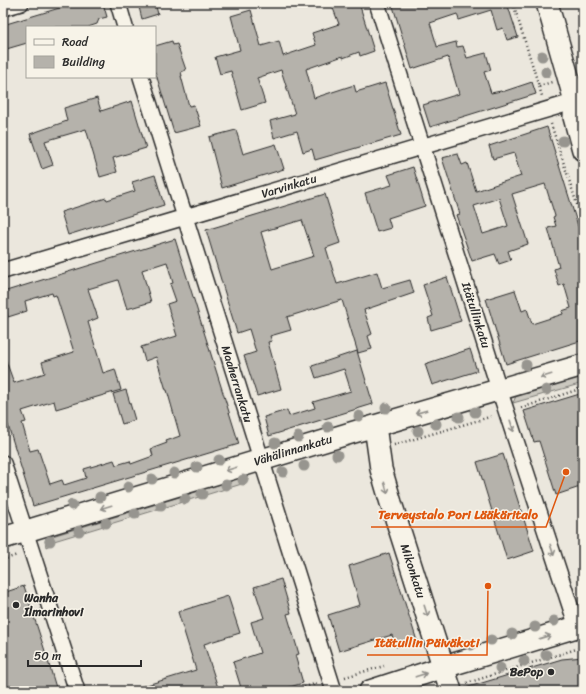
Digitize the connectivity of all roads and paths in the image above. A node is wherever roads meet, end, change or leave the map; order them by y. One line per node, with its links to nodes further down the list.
1 (21, 3): 5 (street)
2 (118, 3): 6 (street)
3 (377, 3): 9 (street, Itätullinkatu)
4 (547, 3): 8 (main road)
5 (3, 8)
6 (125, 26)
7 (141, 78): 11 (street, Maaherrankatu)
8 (580, 104): 9 (street, Varvinkatu); 10 (main road)
9 (422, 146): 11 (street, Varvinkatu); 15 (street, Itätullinkatu)
10 (583, 150)
11 (185, 218): 12 (street, Varvinkatu); 19 (street, Maaherrankatu)
12 (3, 272)
13 (583, 364): 15 (main road, Vähälinnankatu, one-way to 15)
14 (583, 388): 16 (path)
15 (499, 389): 16 (street, Itätullinkatu); 17 (main road, Vähälinnankatu, one-way to 17)
16 (507, 412): 18 (path); 23 (street, Itätullinkatu, one-way to 23)
17 (375, 426): 18 (main road, Mikonkatu); 19 (main road, Vähälinnankatu)
18 (379, 449): 26 (main road, Mikonkatu, one-way to 26)
19 (261, 460): 21 (main road, Vähälinnankatu, one-way to 21); 28 (street, Maaherrankatu)
20 (3, 463): 21 (street)
21 (25, 532): 22 (main road, Vähälinnankatu); 30 (street)
22 (3, 538)
23 (580, 626): 26 (main road, one-way to 23)
24 (583, 647): 29 (path)
25 (390, 664): 28 (path)
26 (444, 667): 29 (main road, Mikonkatu); 33 (main road, one-way to 26)
27 (314, 684): 28 (path); 31 (path); 32 (path)
28 (332, 685)
29 (451, 690)
30 (77, 691)
31 (293, 691)
32 (316, 691)
33 (370, 691)

